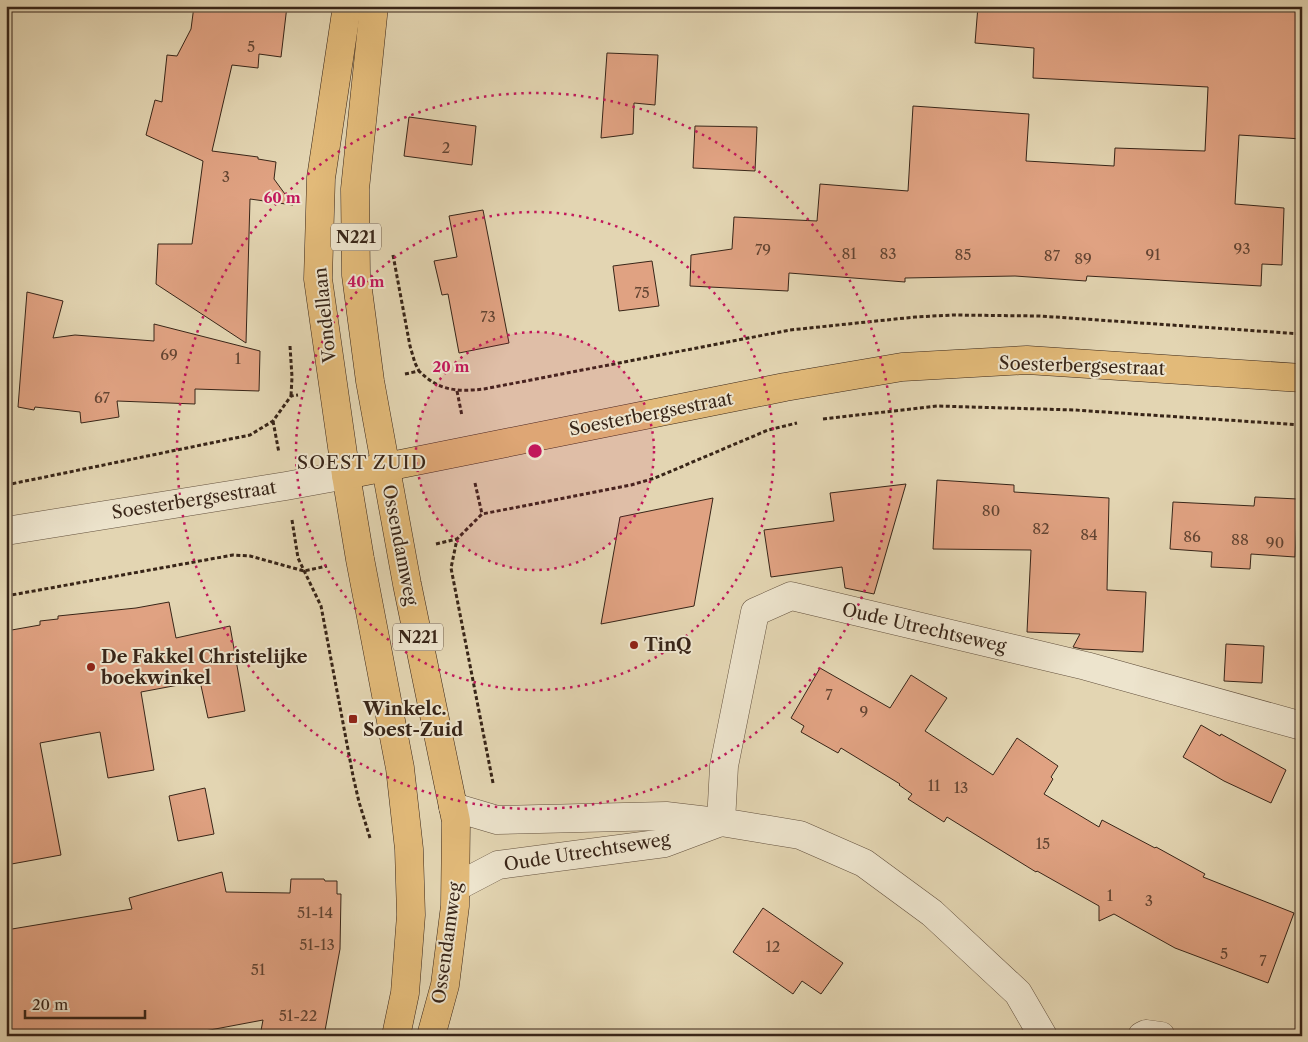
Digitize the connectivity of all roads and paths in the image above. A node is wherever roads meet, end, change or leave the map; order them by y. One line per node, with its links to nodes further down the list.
1 (347, 6): 11 (main road, Vondellaan / N221)
2 (374, 6): 10 (main road, Vondellaan / N221)
3 (392, 250): 4 (path)
4 (419, 371)
5 (1302, 378): 10 (main road, Soesterbergsestraat)
6 (816, 420): 9 (path)
7 (273, 421): 12 (path)
8 (800, 422): 14 (path)
9 (1302, 425)
10 (386, 467): 11 (main road, Soesterbergsestraat); 17 (main road, Ossendamweg / N221)
11 (346, 475): 13 (street, Soesterbergsestraat); 21 (main road, Ossendamweg / N221)
12 (6, 485)
13 (6, 530)
14 (457, 539)
15 (6, 596): 19 (path)
16 (1302, 726): 18 (street, Oude Utrechtseweg)
17 (453, 806): 18 (street, Oude Utrechtseweg); 20 (main road, Ossendamweg / N221)
18 (721, 822): 20 (street, Oude Utrechtseweg); 23 (street, Oude Utrechtseweg)
19 (372, 844)
20 (456, 887): 22 (main road, Ossendamweg / N221)
21 (396, 1036)
22 (431, 1036)
23 (1043, 1036)
24 (1142, 1036): 25 (street)
25 (1161, 1036)

